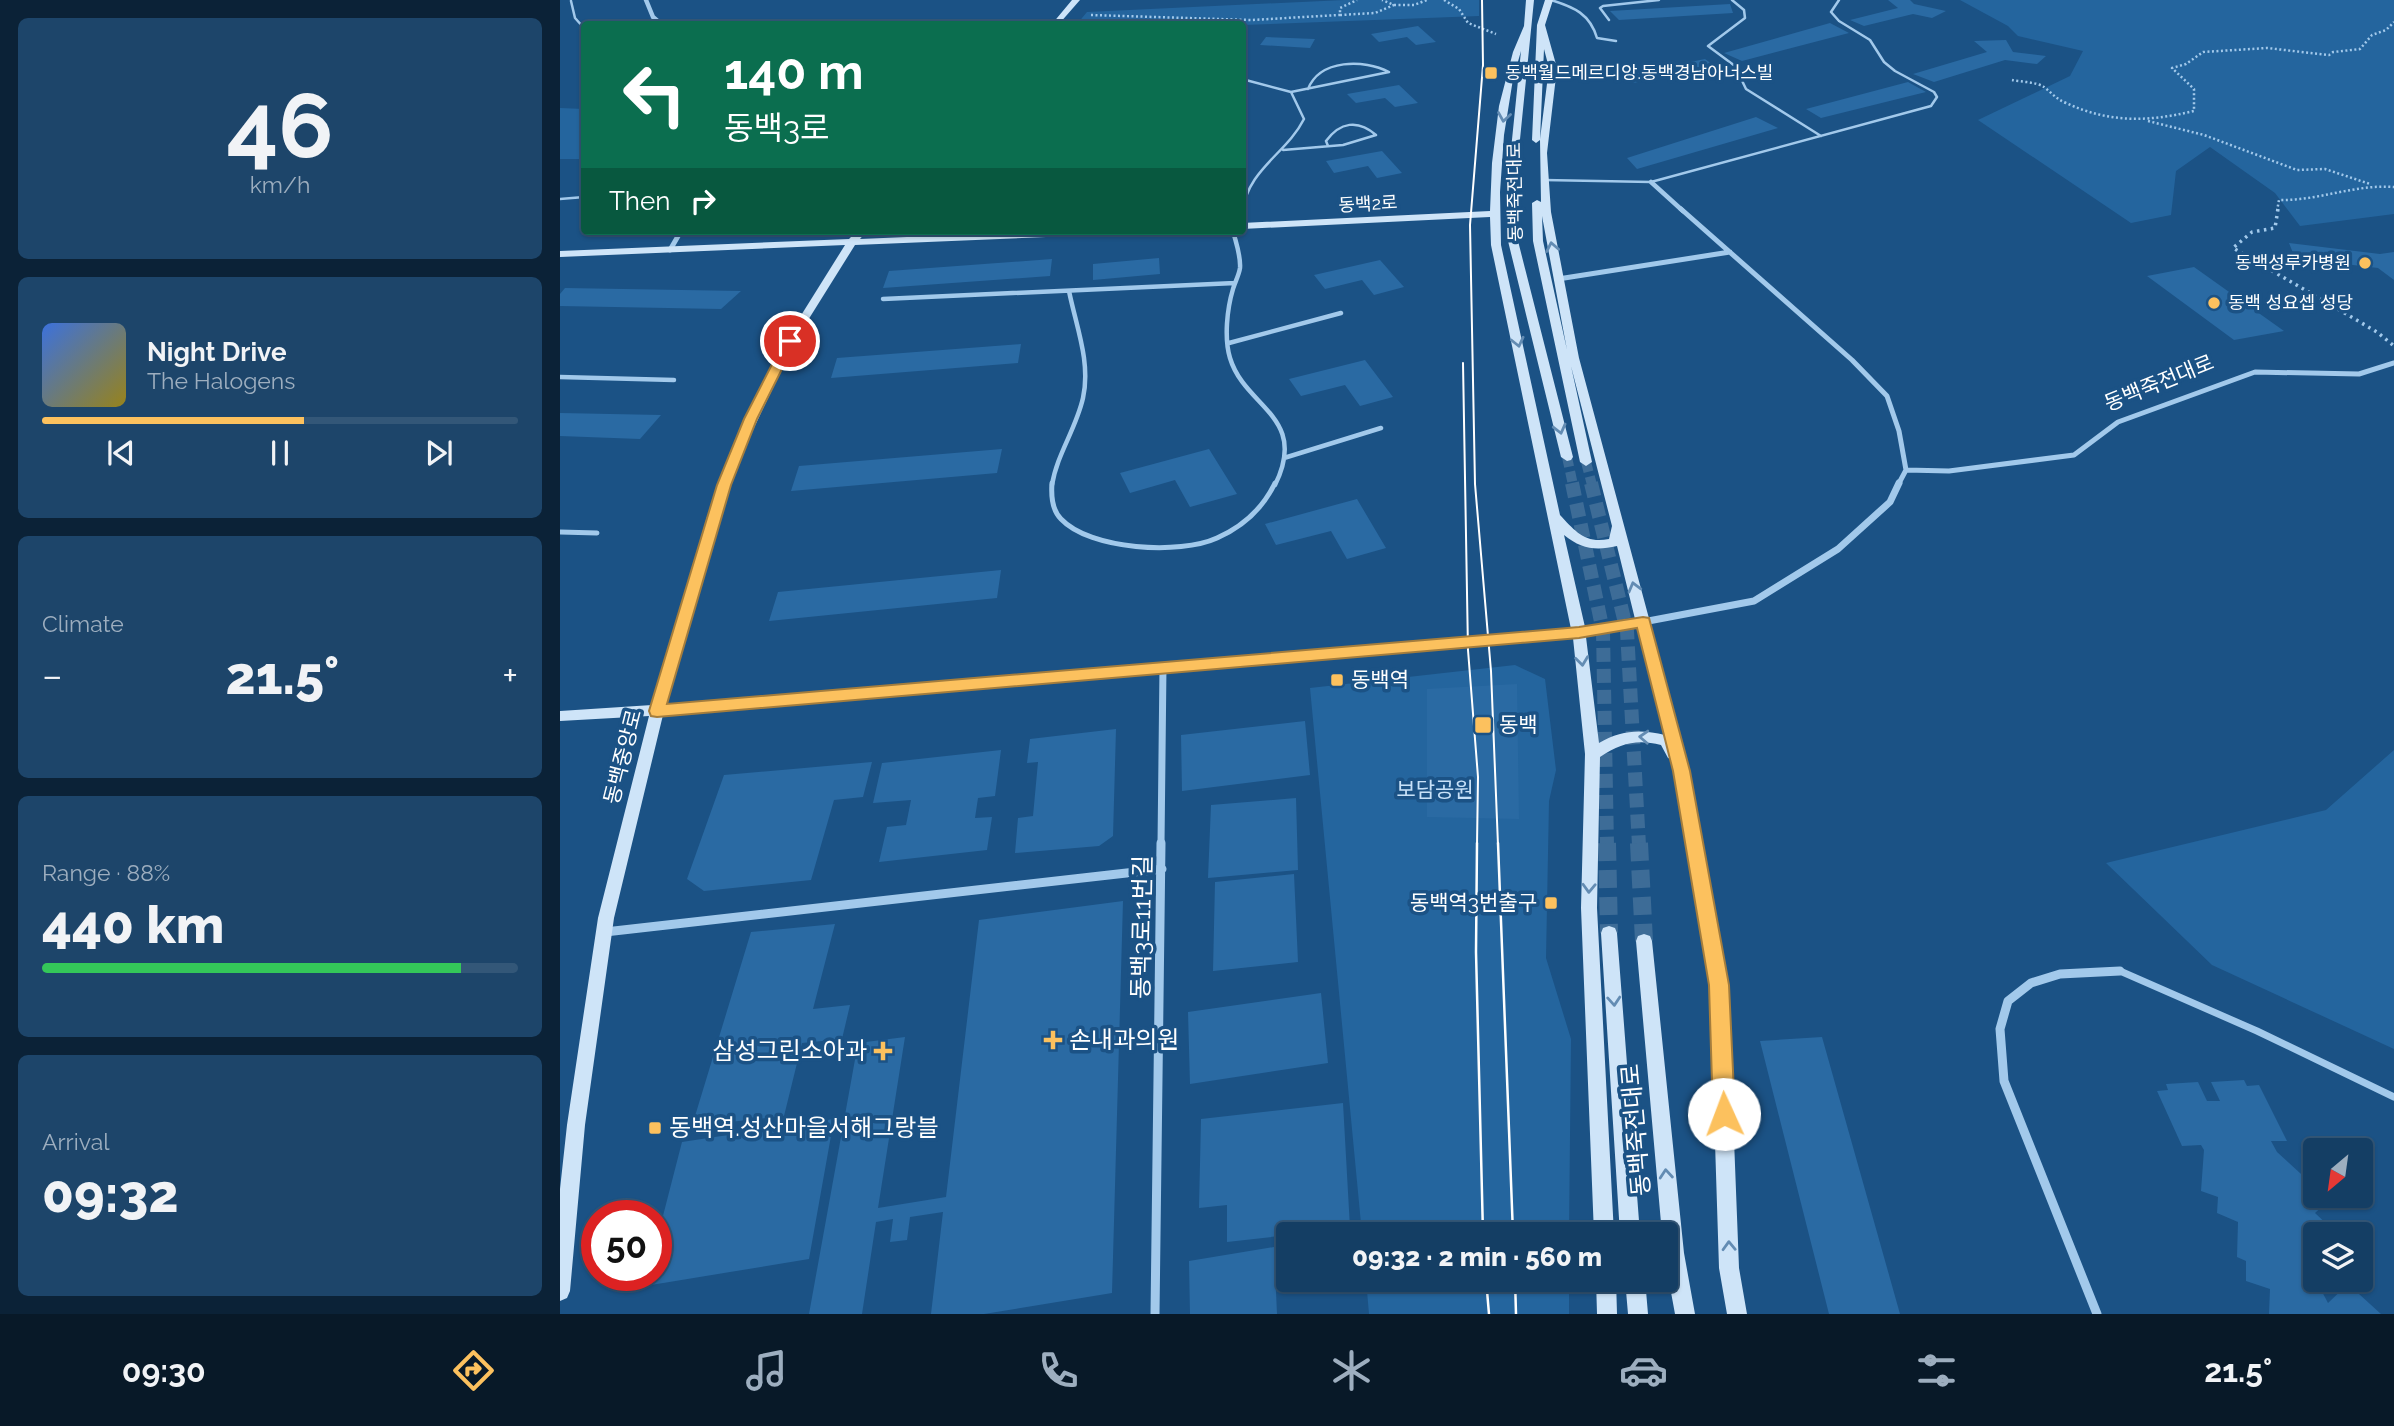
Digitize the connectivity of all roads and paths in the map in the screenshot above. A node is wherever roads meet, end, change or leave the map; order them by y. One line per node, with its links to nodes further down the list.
1 (646, 0): 17 (street)
2 (1076, 0): 18 (main road)
3 (1357, 0): 15 (path)
4 (1382, 0): 13 (path)
5 (1427, 0): 13 (path)
6 (1530, 0): 22 (main road, 동백죽전대로)
7 (1550, 0): 21 (main road, 동백죽전대로); 24 (lane)
8 (1659, 0): 16 (lane)
9 (1732, 0): 30 (lane)
10 (1839, 0): 30 (lane)
11 (571, 1): 20 (lane)
12 (1443, 1): 23 (path)
13 (1394, 5): 15 (path)
14 (1091, 15): 15 (path)
15 (1340, 15)
16 (1609, 20)
17 (658, 21)
18 (1058, 21)
19 (2394, 22): 29 (path)
20 (581, 25)
21 (1541, 25): 33 (main road); 65 (main road, 동백죽전대로)
22 (1526, 28): 42 (main road, one-way to 42); 63 (main road, 동백죽전대로, one-way to 63)
23 (1496, 34)
24 (1616, 41)
25 (1246, 80): 28 (lane)
26 (2012, 80): 29 (path)
27 (1308, 89): 27 (lane); 28 (lane)
28 (1291, 92): 32 (lane)
29 (2147, 121): 35 (path)
30 (1821, 136): 34 (lane)
31 (1328, 146): 31 (lane); 32 (lane)
32 (1283, 150): 37 (lane)
33 (1545, 180): 34 (lane); 52 (main road, one-way to 33)
34 (1651, 182): 50 (street)
35 (2372, 185): 38 (path); 58 (path)
36 (1246, 187): 37 (lane)
37 (1250, 187): 39 (lane)
38 (2394, 187)
39 (1246, 193)
40 (581, 197): 41 (lane)
41 (560, 199)
42 (1494, 214): 43 (main road, 동백2로); 67 (main road, one-way to 67)
43 (1246, 226)
44 (679, 235): 49 (street)
45 (858, 235): 48 (main road, 동백중앙로)
46 (1021, 235): 48 (main road)
47 (1234, 235): 53 (lane)
48 (852, 242): 49 (main road); 74 (main road, 동백중앙로)
49 (670, 250): 51 (main road)
50 (1730, 252): 52 (street); 66 (street)
51 (560, 254)
52 (1559, 279): 68 (main road)
53 (1236, 283): 54 (lane); 57 (lane)
54 (1069, 291): 55 (lane); 64 (lane)
55 (883, 299)
56 (1342, 313): 57 (lane)
57 (1229, 343): 64 (lane)
58 (2394, 346)
59 (2394, 363): 66 (street, 동백죽전대로)
60 (560, 377): 61 (lane)
61 (674, 380)
62 (1381, 428): 64 (lane)
63 (1567, 457)
64 (1284, 458)
65 (1586, 462)
66 (1906, 470): 71 (street)
67 (1555, 517): 68 (main road); 72 (main road)
68 (1617, 524): 71 (main road, one-way to 68)
69 (560, 532): 70 (lane)
70 (597, 533)
71 (1643, 622): 72 (main road); 77 (main road)
72 (1579, 633): 73 (main road); 76 (main road, one-way to 76)
73 (1163, 666): 74 (main road); 78 (street, 동백3로11번길)
74 (657, 711): 75 (main road); 79 (main road, 동백중앙로)
75 (560, 716)
76 (1593, 754): 77 (main road, one-way to 76); 84 (main road, one-way to 84)
77 (1682, 771): 93 (main road, one-way to 77)
78 (1162, 869): 79 (street); 89 (street, 동백3로11번길)
79 (604, 932): 86 (main road, 동백중앙로)
80 (1609, 933): 85 (main road, 동백죽전대로, one-way to 85)
81 (1644, 941): 92 (main road, 동백죽전대로, one-way to 81)
82 (2120, 971): 83 (lane); 94 (street)
83 (2394, 1097)
84 (1603, 1222)
85 (1629, 1222)
86 (560, 1291)
87 (1606, 1292): 90 (main road)
88 (1636, 1292): 91 (main road)
89 (1155, 1314)
90 (1607, 1314)
91 (1638, 1314)
92 (1685, 1314)
93 (1737, 1314)
94 (2097, 1314)

